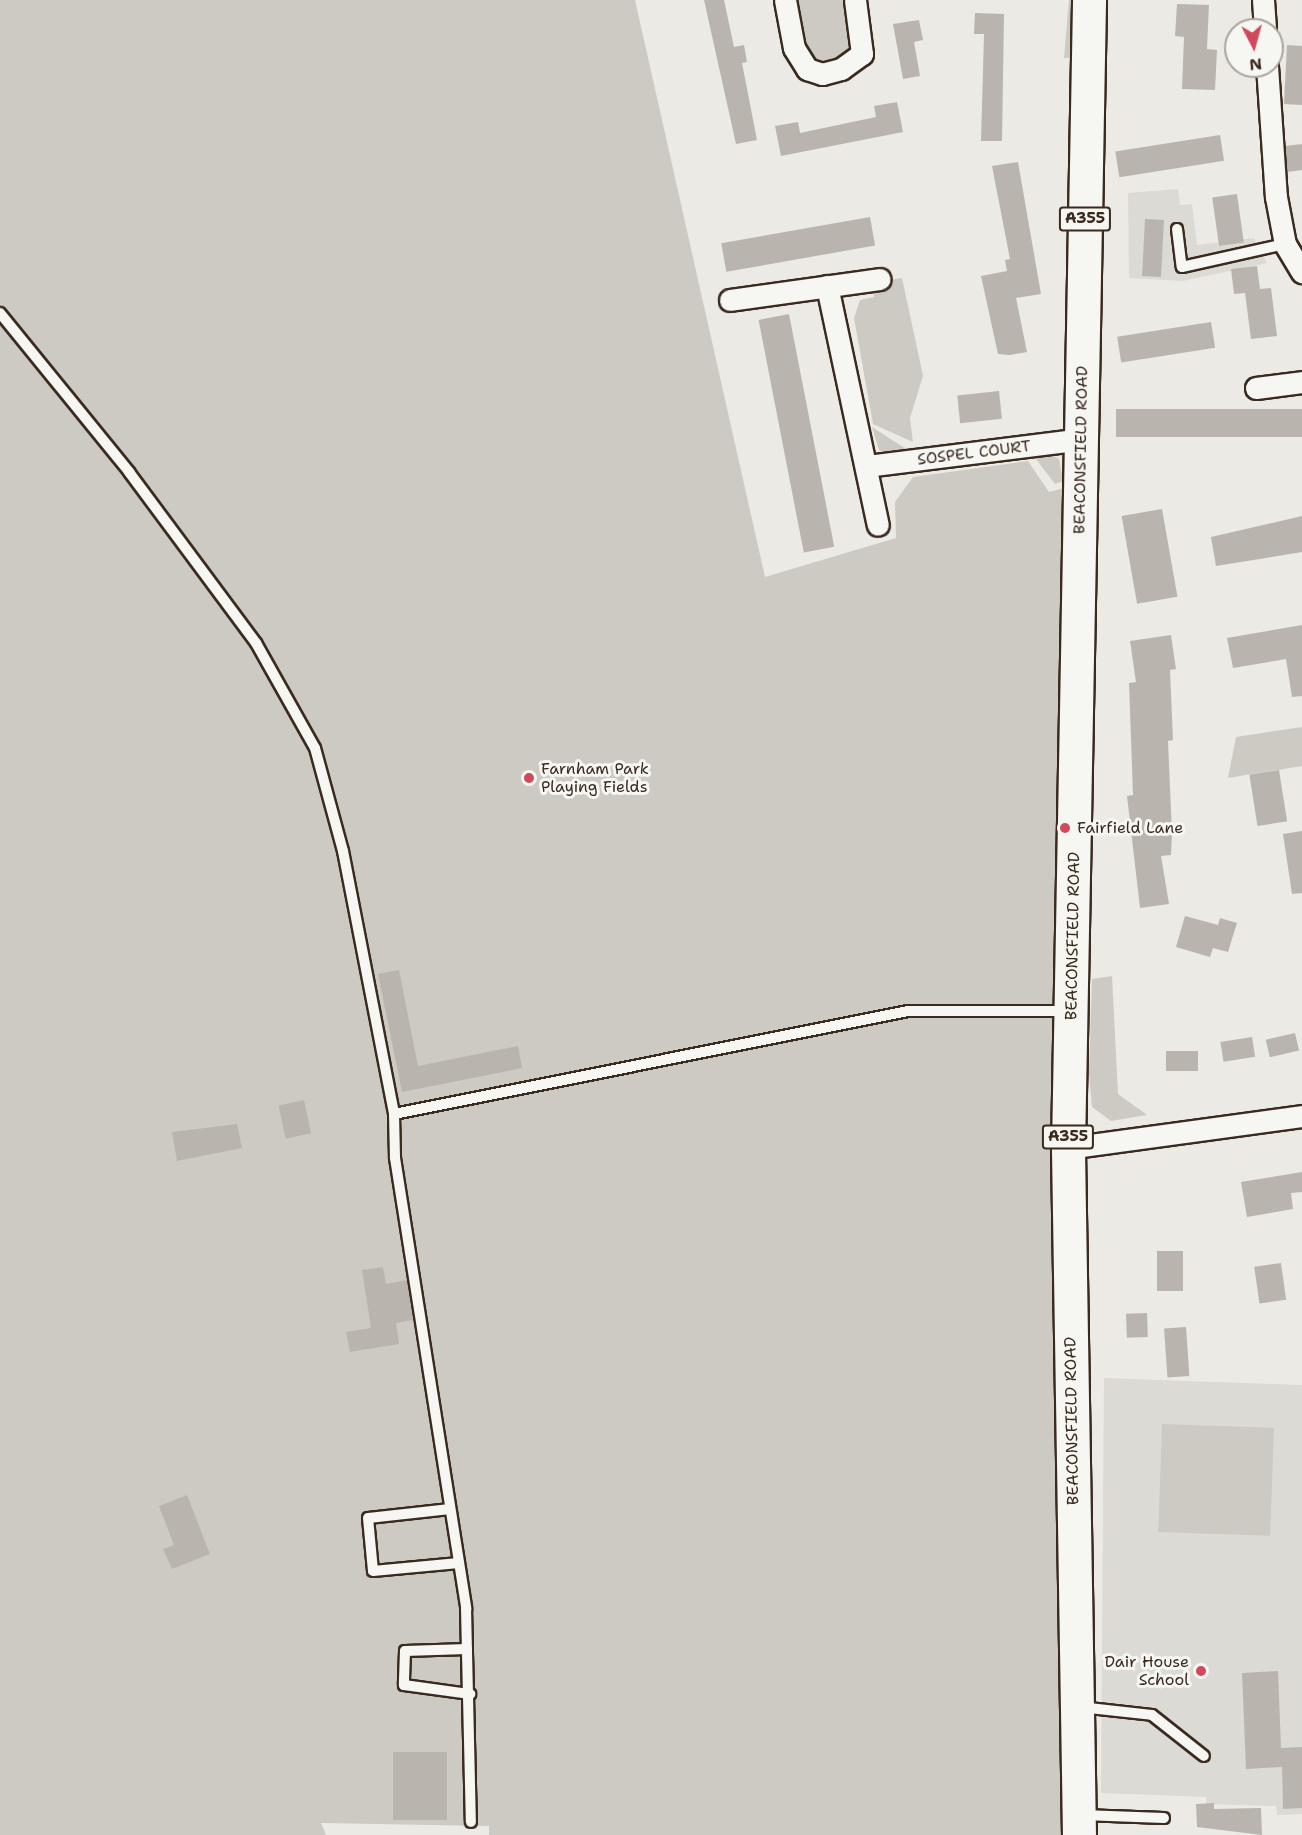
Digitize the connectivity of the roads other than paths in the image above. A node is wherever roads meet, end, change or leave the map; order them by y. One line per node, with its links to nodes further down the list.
1 (784, 0): 2 (street)
2 (855, 0)
3 (1089, 0): 16 (main road, BEACONSFIELD ROAD / A355)
4 (1263, 0): 5 (street)
5 (1264, 18)
6 (1268, 78): 8 (street)
7 (1177, 229): 8 (lane)
8 (1285, 244): 9 (street)
9 (1302, 272)
10 (880, 279): 11 (street)
11 (827, 286): 12 (street); 17 (street)
12 (730, 300)
13 (0, 313): 20 (lane)
14 (1302, 382): 15 (street)
15 (1256, 388)
16 (1082, 439): 17 (street, SOSPEL COURT); 19 (main road, BEACONSFIELD ROAD / A355)
17 (866, 466): 18 (street)
18 (878, 525)
19 (1072, 1011): 20 (lane); 22 (main road, BEACONSFIELD ROAD / A355)
20 (394, 1114): 23 (lane)
21 (1302, 1116): 22 (street)
22 (1068, 1148): 27 (main road, BEACONSFIELD ROAD / A355)
23 (450, 1509): 24 (lane); 24 (lane)
24 (459, 1563): 25 (lane)
25 (467, 1649): 26 (lane); 26 (lane)
26 (470, 1694): 30 (lane)
27 (1077, 1707): 28 (lane); 31 (main road, BEACONSFIELD ROAD / A355)
28 (1204, 1756)
29 (1164, 1818): 31 (lane)
30 (471, 1822)
31 (1079, 1825)

